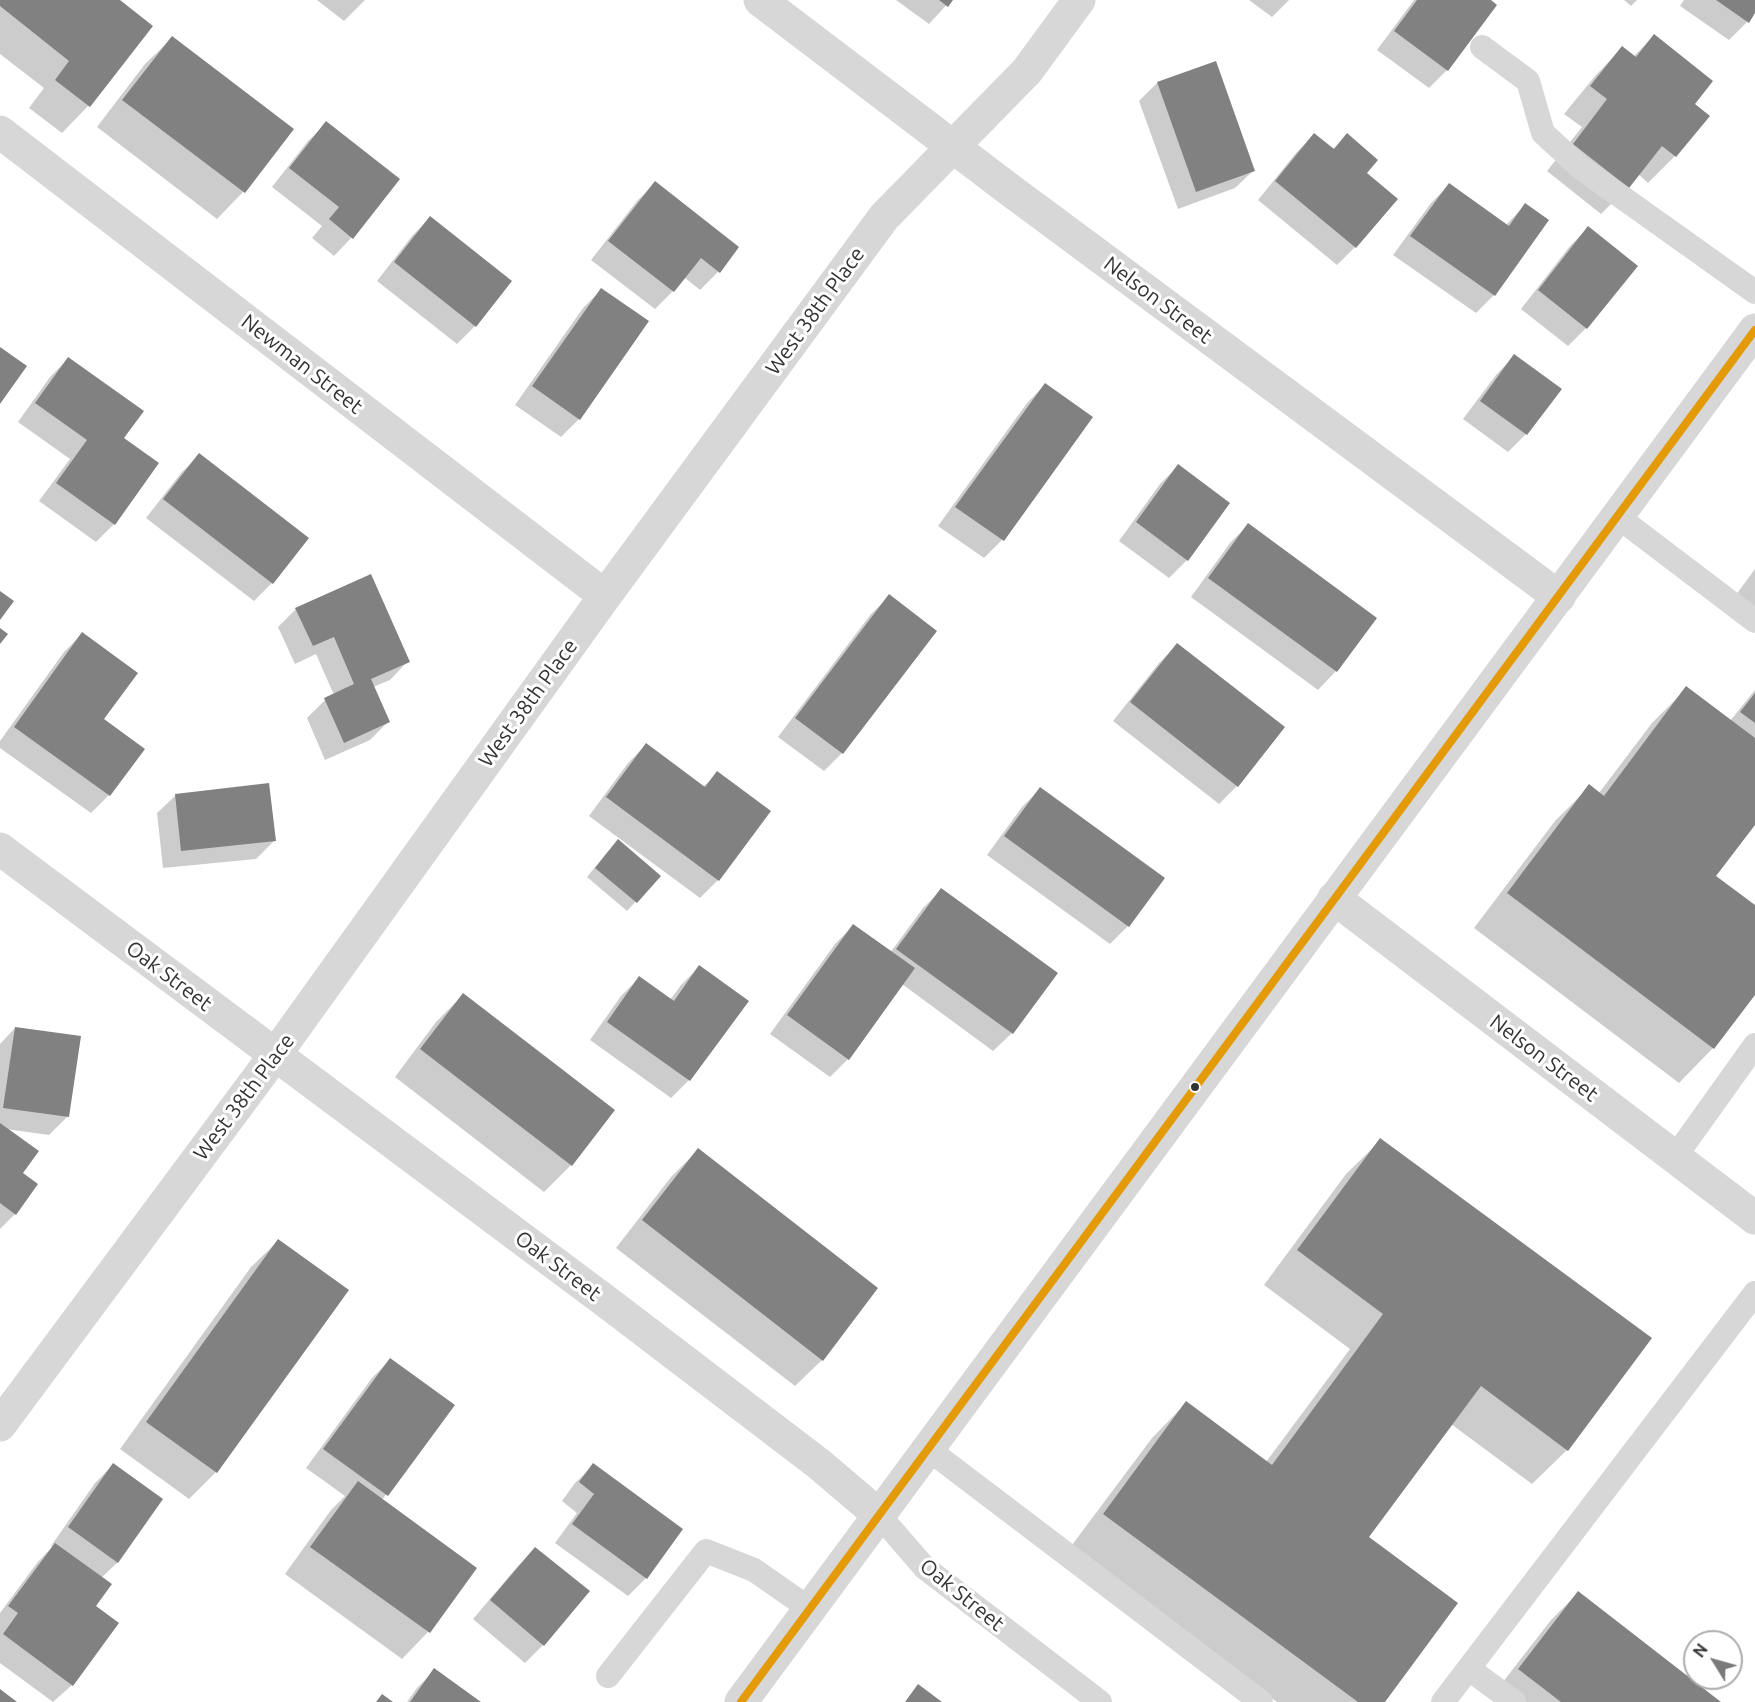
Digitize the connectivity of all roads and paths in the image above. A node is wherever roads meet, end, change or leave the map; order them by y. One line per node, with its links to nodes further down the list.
1 (760, 0): 5 (street, Nelson Street)
2 (1079, 0): 5 (street, West 38th Place)
3 (1482, 47): 6 (lane)
4 (0, 132): 9 (street, Newman Street)
5 (952, 146): 9 (street, West 38th Place); 10 (street, Nelson Street)
6 (1755, 292)
7 (1755, 330): 8 (street)
8 (1618, 517): 10 (street); 11 (lane)
9 (605, 596): 15 (street, West 38th Place)
10 (1559, 597): 13 (street)
11 (1755, 621)
12 (0, 849): 15 (street, Oak Street)
13 (1334, 898): 16 (street, Nelson Street); 20 (street)
14 (1755, 1046): 16 (lane)
15 (275, 1055): 19 (street, West 38th Place); 21 (street, Oak Street)
16 (1676, 1157): 17 (street, Nelson Street)
17 (1755, 1218)
18 (1755, 1293): 23 (lane)
19 (0, 1425)
20 (928, 1449): 21 (street); 27 (lane)
21 (879, 1515): 22 (street); 26 (lane, Oak Street)
22 (810, 1609): 24 (lane); 25 (street)
23 (1468, 1669): 28 (lane); 29 (lane)
24 (608, 1676)
25 (741, 1702)
26 (1100, 1702)
27 (1261, 1702)
28 (1443, 1702)
29 (1514, 1702)

